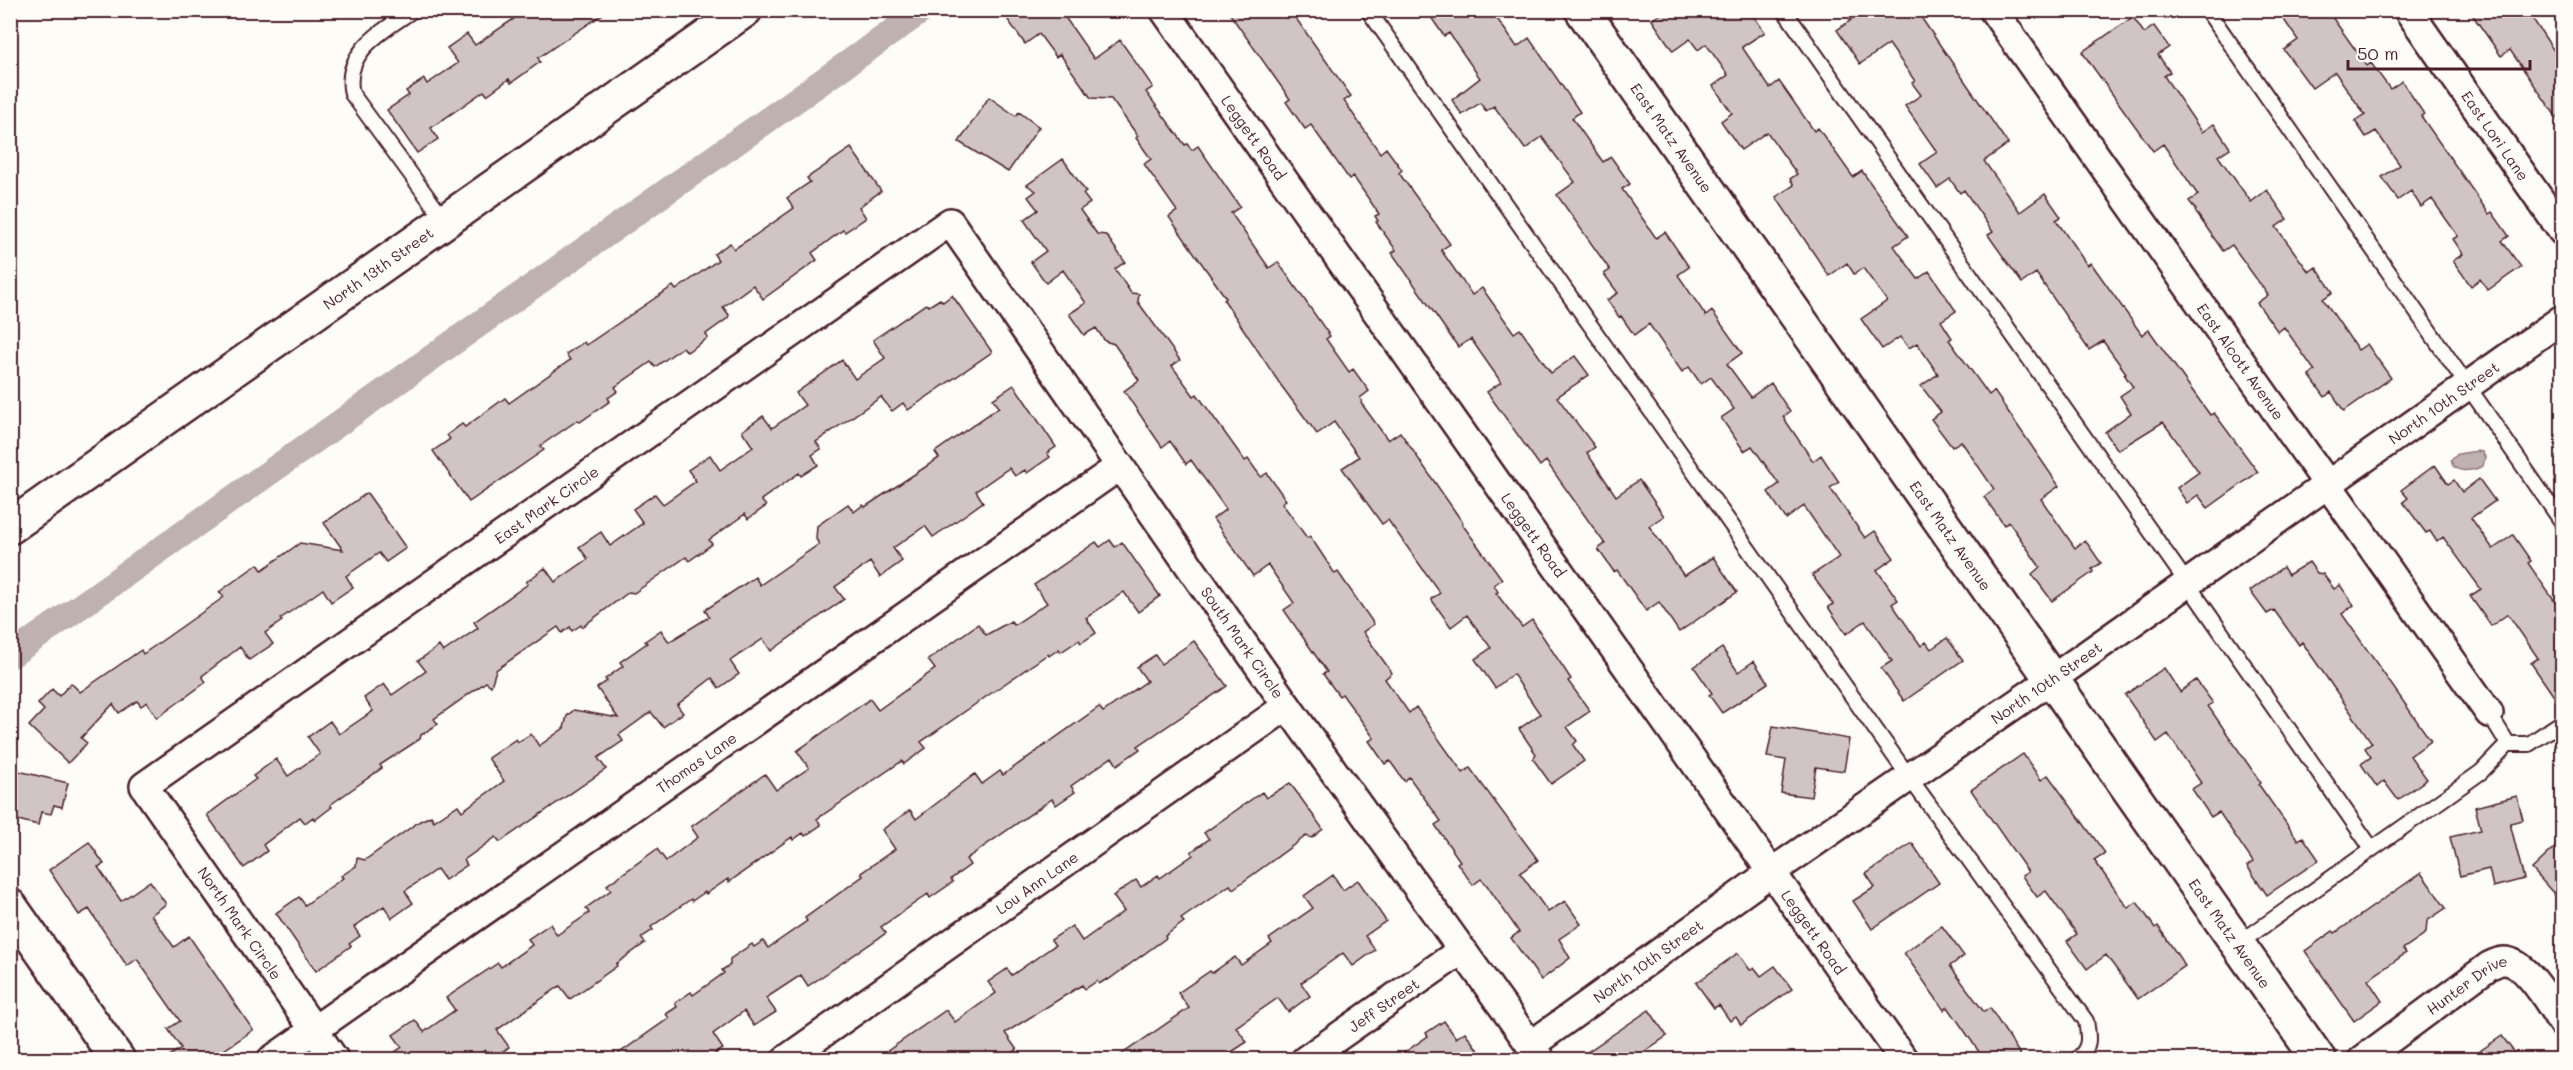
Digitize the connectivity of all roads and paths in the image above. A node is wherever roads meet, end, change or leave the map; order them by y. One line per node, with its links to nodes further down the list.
1 (413, 10): 10 (lane)
2 (745, 10): 10 (street, North 13th Street)
3 (1164, 10): 28 (street, Leggett Road)
4 (1368, 10): 25 (lane)
5 (1582, 10): 20 (street, East Matz Avenue)
6 (1784, 10): 19 (lane)
7 (1993, 10): 16 (street, East Alcott Avenue)
8 (2207, 10): 14 (lane)
9 (2408, 10): 12 (street, East Lori Lane)
10 (445, 221): 18 (street, North 13th Street)
11 (950, 222): 15 (street, South Mark Circle); 26 (street, East Mark Circle)
12 (2562, 231)
13 (2562, 320): 14 (street, North 10th Street)
14 (2467, 386): 16 (street, North 10th Street); 17 (lane)
15 (1120, 466): 21 (street, South Mark Circle); 33 (street, Thomas Lane)
16 (2327, 484): 19 (street, North 10th Street); 22 (street, East Alcott Avenue)
17 (2562, 522)
18 (10, 527)
19 (2187, 582): 20 (street, North 10th Street); 27 (lane)
20 (2052, 679): 25 (street, North 10th Street); 30 (street, East Matz Avenue)
21 (1287, 706): 31 (street, South Mark Circle); 38 (street, Lou Ann Lane)
22 (2489, 712): 24 (lane)
23 (2562, 722): 24 (lane)
24 (2508, 744): 27 (lane)
25 (1909, 777): 28 (street, North 10th Street); 41 (lane)
26 (144, 786): 33 (street, North Mark Circle)
27 (2372, 849): 30 (lane)
28 (1773, 871): 34 (street, North 10th Street); 40 (street, Leggett Road)
29 (10, 906): 35 (street)
30 (2238, 944): 42 (street, East Matz Avenue)
31 (1462, 950): 34 (street, South Mark Circle); 39 (street, Jeff Street)
32 (2562, 1023): 43 (street, Hunter Drive)
33 (314, 1029): 36 (street, Thomas Lane); 37 (street, North Mark Circle)
34 (1536, 1052)
35 (118, 1059)
36 (271, 1059)
37 (335, 1059)
38 (785, 1059)
39 (1305, 1059)
40 (1904, 1059)
41 (2076, 1059)
42 (2319, 1059)
43 (2362, 1059)

